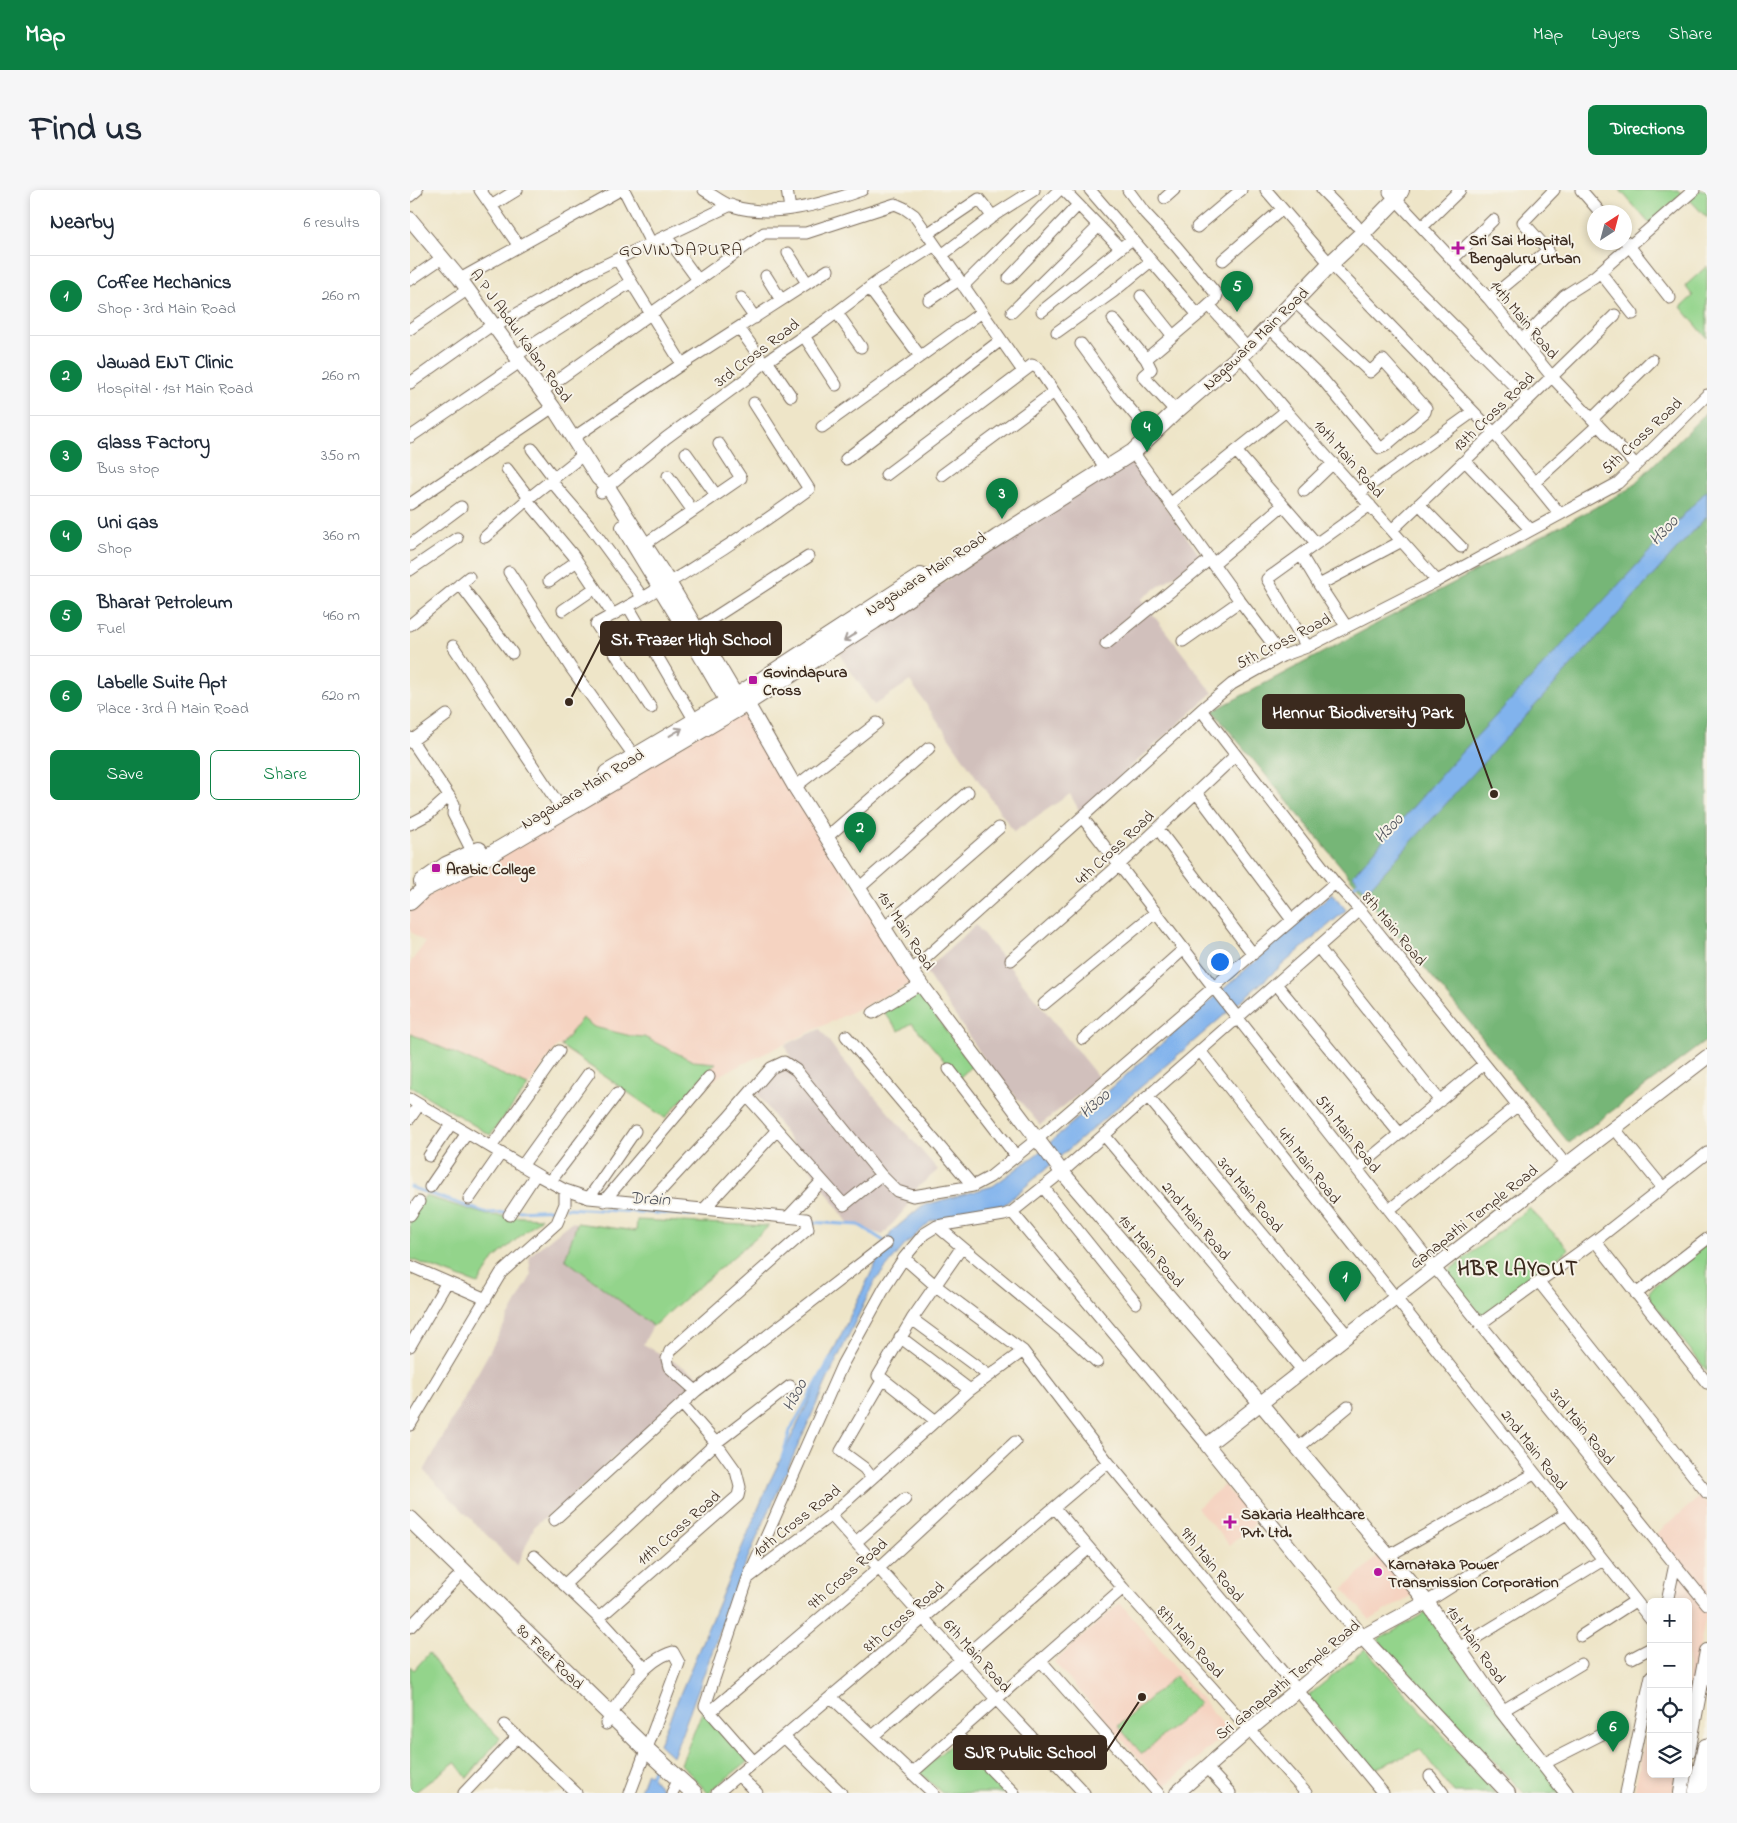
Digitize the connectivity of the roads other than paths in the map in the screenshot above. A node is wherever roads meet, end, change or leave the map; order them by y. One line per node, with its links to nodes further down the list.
1 (418, 190): 24 (street)
2 (480, 190): 28 (street)
3 (517, 190): 28 (street)
4 (620, 190): 45 (street)
5 (624, 190): 43 (street)
6 (704, 190): 29 (street)
7 (787, 190): 30 (street)
8 (818, 190): 25 (street)
9 (862, 190): 22 (street)
10 (1034, 190): 32 (street)
11 (1059, 190): 65 (street)
12 (1064, 190): 26 (street)
13 (1090, 190): 41 (street)
14 (1128, 190): 75 (street)
15 (1242, 190): 36 (street)
16 (1266, 190): 31 (street)
17 (1322, 190): 38 (street)
18 (1460, 190): 37 (street)
19 (1554, 190): 71 (street)
20 (1581, 190): 27 (street)
21 (1694, 190): 42 (street)
22 (845, 193): 25 (street)
23 (1394, 193): 37 (street, 14th Main Road); 38 (main road, Nagawara Main Road)
24 (410, 196)
25 (822, 202): 30 (street)
26 (1078, 204): 35 (street); 60 (street)
27 (1594, 205)
28 (491, 206): 45 (street)
29 (731, 206): 30 (street); 40 (street)
30 (790, 209)
31 (1282, 209): 53 (street); 56 (street)
32 (993, 217): 39 (street); 50 (street)
33 (1493, 220): 54 (street)
34 (411, 222): 51 (street, A P J Abdul Kalam Road)
35 (1098, 226): 46 (street); 78 (street)
36 (1197, 227)
37 (1422, 227): 54 (street, 14th Main Road)
38 (1359, 229): 56 (main road, Nagawara Main Road); 112 (street)
39 (927, 234): 44 (street); 62 (street)
40 (666, 236): 43 (street); 62 (street)
41 (1132, 239): 46 (street); 55 (street)
42 (1632, 240)
43 (651, 243): 52 (street)
44 (935, 245): 50 (street); 67 (street, 3rd Cross Road)
45 (519, 246): 66 (street)
46 (1120, 248): 76 (street)
47 (1621, 250): 58 (street)
48 (1632, 250): 70 (street)
49 (788, 253): 64 (street)
50 (942, 255): 65 (street)
51 (442, 258): 61 (street); 66 (street, A P J Abdul Kalam Road)
52 (617, 259): 63 (street); 86 (street)
53 (1223, 260)
54 (1452, 260): 71 (street, 14th Main Road)
55 (1151, 261): 81 (street); 90 (street)
56 (1327, 261): 74 (main road, Nagawara Main Road); 97 (main road, Nagawara Main Road); 117 (street)
57 (828, 270): 64 (street)
58 (1600, 272): 82 (street); 94 (street)
59 (766, 276): 72 (street)
60 (1009, 278)
61 (410, 280)
62 (698, 280): 79 (street)
63 (631, 282): 79 (street); 99 (street)
64 (807, 283): 72 (street)
65 (961, 283): 73 (street); 77 (street)
66 (463, 285): 86 (street, A P J Abdul Kalam Road); 89 (street)
67 (868, 288): 80 (street, 3rd Cross Road); 98 (street)
68 (1140, 296): 92 (street)
69 (741, 298): 84 (street)
70 (1670, 298)
71 (1488, 299): 94 (street, 14th Main Road)
72 (781, 300): 84 (street)
73 (929, 300)
74 (1294, 301): 87 (main road, Nagawara Main Road); 87 (street)
75 (1209, 305): 81 (street); 97 (street, 10th Main Road)
76 (1042, 311)
77 (982, 312): 93 (street); 98 (street)
78 (1012, 312)
79 (651, 313): 103 (street); 108 (street)
80 (837, 313): 91 (street, 3rd Cross Road); 96 (street)
81 (1198, 314): 92 (street)
82 (1633, 314)
83 (1615, 315): 105 (street, 13th Cross Road)
84 (755, 318): 88 (street)
85 (1113, 319): 100 (street)
86 (493, 326): 99 (street, A P J Abdul Kalam Road); 106 (street)
87 (1269, 327): 97 (main road, Nagawara Main Road)
88 (739, 328): 102 (street); 103 (street)
89 (410, 329)
90 (1057, 332)
91 (804, 336): 102 (street, 3rd Cross Road); 107 (street)
92 (1173, 336): 100 (street)
93 (1001, 340): 104 (street); 130 (street)
94 (1522, 340): 105 (street, 14th Main Road)
95 (1081, 344): 120 (street)
96 (860, 347)
97 (1243, 348): 114 (main road, Nagawara Main Road); 116 (street, 10th Main Road); 127 (main road, Nagawara Main Road)
98 (920, 356): 119 (street)
99 (517, 359): 108 (street, A P J Abdul Kalam Road); 122 (street)
100 (1146, 359): 114 (street)
101 (1652, 360): 118 (street)
102 (765, 362): 111 (street); 141 (street, 3rd Cross Road)
103 (682, 364): 123 (street)
104 (1023, 371): 109 (street); 136 (street)
105 (1552, 377): 112 (street, 13th Cross Road); 118 (street, 14th Main Road)
106 (410, 383)
107 (836, 385)
108 (541, 392): 115 (street, A P J Abdul Kalam Road)
109 (1054, 392): 134 (street); 138 (street)
110 (1707, 395): 133 (street, 5th Cross Road)
111 (791, 396)
112 (1528, 400): 121 (street, 13th Cross Road)
113 (754, 403): 172 (street)
114 (1172, 406): 120 (main road, Nagawara Main Road)
115 (553, 407): 123 (street, A P J Abdul Kalam Road); 146 (street)
116 (1286, 411): 126 (street); 132 (street, 10th Main Road)
117 (1473, 412): 121 (street); 143 (street)
118 (1595, 422): 133 (street, 14th Main Road); 140 (street)
119 (822, 427)
120 (1147, 429): 134 (main road, Nagawara Main Road)
121 (1494, 433): 131 (street, 13th Cross Road); 140 (street)
122 (410, 437)
123 (573, 438): 129 (street, A P J Abdul Kalam Road)
124 (719, 444): 144 (street)
125 (532, 449): 139 (street)
126 (1236, 451): 147 (street); 149 (street)
127 (1133, 452): 134 (main road, Nagawara Main Road); 147 (street)
128 (686, 453): 144 (street)
129 (583, 454): 139 (street); 141 (street, A P J Abdul Kalam Road)
130 (846, 459)
131 (1465, 461): 148 (street, 13th Cross Road); 155 (street)
132 (1332, 463): 142 (street); 143 (street, 10th Main Road)
133 (1636, 465): 153 (street, 5th Cross Road)
134 (1104, 466): 188 (main road, Nagawara Main Road)
135 (507, 470): 145 (street)
136 (886, 475)
137 (668, 476): 152 (street)
138 (942, 476)
139 (553, 479): 145 (street); 174 (street)
140 (1534, 483): 153 (street)
141 (602, 485): 161 (street, A P J Abdul Kalam Road)
142 (1304, 490)
143 (1359, 493): 150 (street, 10th Main Road)
144 (716, 495): 152 (street)
145 (528, 499): 156 (street); 165 (street)
146 (410, 504)
147 (1170, 504): 166 (street)
148 (1419, 504): 154 (street, 13th Cross Road); 162 (street)
149 (1283, 505): 159 (street); 166 (street)
150 (1370, 505): 154 (street, 10th Main Road); 159 (street)
151 (461, 507): 160 (street)
152 (693, 511): 161 (street)
153 (1560, 514): 155 (street, 5th Cross Road)
154 (1392, 530): 158 (street, 10th Main Road)
155 (1531, 530): 170 (street, 5th Cross Road)
156 (485, 537)
157 (457, 538): 167 (street)
158 (1402, 541): 170 (street, 10th Main Road); 171 (street)
159 (1316, 543): 163 (street)
160 (410, 545)
161 (641, 547): 172 (street, A P J Abdul Kalam Road)
162 (1461, 547)
163 (1301, 555): 171 (street); 185 (street)
164 (808, 557): 181 (street)
165 (576, 561): 169 (street); 173 (street)
166 (1212, 561): 175 (street); 183 (street)
167 (410, 570)
168 (508, 572): 197 (street)
169 (549, 581)
170 (1437, 582): 180 (street, 5th Cross Road)
171 (1318, 585): 180 (street)
172 (665, 586): 174 (street); 181 (street, A P J Abdul Kalam Road)
173 (595, 588): 177 (street); 178 (street)
174 (643, 598): 176 (street)
175 (1240, 601): 182 (street); 187 (street)
176 (628, 606): 178 (street); 192 (street)
177 (563, 610)
178 (613, 615): 189 (street)
179 (410, 625): 186 (street)
180 (1346, 626): 185 (street, 5th Cross Road)
181 (692, 632): 188 (street, A P J Abdul Kalam Road)
182 (1183, 642)
183 (1106, 644)
184 (453, 646): 202 (street)
185 (1307, 647): 187 (street, 5th Cross Road)
186 (512, 653)
187 (1282, 656): 190 (street, 5th Cross Road)
188 (737, 704): 192 (main road, Nagawara Main Road); 198 (street, 1st Main Road); 208 (main road)
189 (651, 708)
190 (1200, 710): 196 (street, 8th Main Road); 203 (street, 5th Cross Road)
191 (447, 715): 194 (street)
192 (695, 721): 197 (main road, Nagawara Main Road, one-way to 192)
193 (877, 723): 198 (street)
194 (411, 740): 201 (street)
195 (929, 748): 207 (street)
196 (1236, 755): 200 (street, 4th Cross Road); 211 (street, 8th Main Road)
197 (635, 757): 202 (main road, Nagawara Main Road)
198 (796, 787): 207 (street, 1st Main Road)
199 (968, 792): 212 (street)
200 (1196, 792): 206 (street, 4th Cross Road); 217 (street)
201 (449, 796): 204 (street); 209 (street)
202 (557, 802): 208 (main road, Nagawara Main Road)
203 (1082, 817): 210 (street, 5th Main Road); 223 (street, 5th Cross Road)
204 (410, 824)
205 (998, 828): 218 (street)
206 (1158, 829): 210 (street, 4th Cross Road); 221 (street)
207 (827, 837): 212 (street, 1st Main Road)
208 (500, 842): 209 (main road, Nagawara Main Road); 214 (main road)
209 (473, 853): 213 (main road, Nagawara Main Road)
210 (1119, 865): 216 (street, 5th Main Road); 222 (street, 4th Cross Road)
211 (1335, 883): 215 (street, 8th Main Road); 217 (street)
212 (859, 888): 218 (street, 1st Main Road)
213 (410, 892)
214 (410, 902)
215 (1360, 910): 219 (street); 235 (street, 8th Main Road)
216 (1156, 912): 220 (street, 5th Main Road); 227 (street)
217 (1292, 920): 221 (street)
218 (884, 928): 223 (street, 1st Main Road)
219 (1318, 947): 225 (street); 242 (street)
220 (1184, 949): 226 (street, 5th Main Road); 231 (street)
221 (1253, 954): 226 (street)
222 (1011, 960)
223 (911, 970): 224 (street, 1st Main Road)
224 (921, 984): 228 (street); 253 (street, 1st Main Road)
225 (1276, 984): 229 (street); 251 (street)
226 (1214, 988): 229 (street, 5th Main Road); 253 (street)
227 (1044, 1004)
228 (873, 1013)
229 (1238, 1018): 233 (street); 260 (street, 5th Main Road)
230 (846, 1036): 266 (street)
231 (1083, 1039)
232 (559, 1051): 254 (street)
233 (1200, 1051): 241 (street); 295 (street, 4th Main Road)
234 (1707, 1057): 247 (street, Ganapathi Temple Road)
235 (1484, 1064): 242 (street); 244 (street, 8th Main Road)
236 (949, 1069): 257 (street)
237 (589, 1073): 259 (street)
238 (709, 1077): 273 (street)
239 (617, 1094): 265 (street)
240 (747, 1096): 249 (street); 263 (street); 275 (street)
241 (1148, 1097): 252 (street); 299 (street, 3rd Main Road)
242 (1440, 1101): 251 (street)
243 (415, 1102): 245 (street); 246 (street)
244 (1518, 1105): 258 (street, 8th Main Road); 277 (street)
245 (410, 1118)
246 (451, 1124): 250 (street); 256 (street)
247 (1614, 1128): 258 (street, Ganapathi Temple Road); 269 (street)
248 (635, 1130): 271 (street)
249 (777, 1130): 264 (street); 276 (street)
250 (467, 1133): 254 (street); 267 (street)
251 (1400, 1134): 260 (street)
252 (1104, 1135): 261 (street); 304 (street, 2nd Main Road)
253 (1036, 1140): 257 (street); 261 (street, 1st Main Road)
254 (496, 1150): 259 (street); 272 (street)
255 (1707, 1153): 269 (street)
256 (429, 1156)
257 (1016, 1156): 266 (street)
258 (1566, 1164): 288 (street, Ganapathi Temple Road)
259 (522, 1166): 262 (street)
260 (1357, 1169): 277 (street, 5th Main Road)
261 (1062, 1172): 268 (street); 312 (street, 1st Main Road)
262 (536, 1174): 265 (street); 280 (street)
263 (881, 1175): 264 (street); 266 (street)
264 (822, 1181): 281 (street)
265 (550, 1182): 270 (street)
266 (973, 1186)
267 (430, 1187)
268 (1043, 1188): 278 (street); 296 (street)
269 (1663, 1188): 284 (street)
270 (565, 1190): 271 (street); 294 (street)
271 (588, 1198): 273 (street)
272 (469, 1199)
273 (604, 1201): 275 (street)
274 (419, 1202): 279 (street)
275 (649, 1204): 276 (street)
276 (704, 1210): 281 (street)
277 (1389, 1210): 288 (street, 5th Main Road)
278 (1012, 1212): 282 (street); 318 (street)
279 (410, 1215)
280 (509, 1215)
281 (788, 1217): 310 (street)
282 (937, 1226): 286 (street); 287 (street)
283 (1707, 1239): 293 (street)
284 (1595, 1241): 291 (street); 293 (street)
285 (886, 1244): 310 (street)
286 (962, 1247): 292 (street); 303 (street)
287 (904, 1258): 292 (street, 9th Main Road); 338 (street)
288 (1434, 1268): 295 (street, Ganapathi Temple Road); 298 (street, 3rd Main Road)
289 (411, 1269): 290 (street)
290 (447, 1282): 294 (street); 301 (street)
291 (1539, 1282): 298 (street); 323 (street)
292 (936, 1286): 297 (street); 302 (street, 9th Main Road)
293 (1636, 1294): 307 (street)
294 (486, 1299): 315 (street)
295 (1395, 1299): 299 (street, Ganapathi Temple Road); 321 (street, 2nd Main Road)
296 (1136, 1303)
297 (912, 1319): 300 (street); 305 (street)
298 (1480, 1324): 336 (street, 3rd Main Road)
299 (1348, 1336): 304 (street, Ganapathi Temple Road)
300 (900, 1337): 306 (street); 309 (street)
301 (410, 1346)
302 (1023, 1351): 305 (street, 10th Cross Road); 320 (street, 9th Main Road)
303 (1097, 1362)
304 (1303, 1371): 312 (street, Ganapathi Temple Road)
305 (988, 1375): 309 (street, 10th Cross Road)
306 (883, 1379): 314 (street); 322 (street)
307 (1707, 1383)
308 (790, 1386): 317 (street)
309 (970, 1390): 314 (street, 10th Cross Road)
310 (696, 1392): 311 (street)
311 (682, 1404): 317 (street, 11th Cross Road); 329 (street)
312 (1261, 1404): 318 (street, Ganapathi Temple Road); 319 (street, 1st Main Road)
313 (1348, 1407): 319 (street)
314 (936, 1420): 322 (street, 10th Cross Road)
315 (411, 1422)
316 (1015, 1442): 337 (street, 9th Cross Road)
317 (716, 1443): 340 (street); 347 (street, 11th Cross Road)
318 (1207, 1445): 351 (street)
319 (1298, 1448): 334 (street, 1st Main Road)
320 (1108, 1462): 325 (street, 8th Cross Road); 361 (street, 9th Main Road)
321 (1534, 1474): 326 (street, 2nd Main Road); 334 (street)
322 (872, 1478): 327 (street, 10th Cross Road)
323 (1707, 1493)
324 (905, 1499): 331 (street)
325 (1055, 1508): 332 (street, 8th Main Road); 348 (street, 8th Cross Road)
326 (1566, 1514): 335 (street, 2nd Main Road); 344 (street)
327 (831, 1515): 331 (street, 6th Main Road); 338 (street, 10th Cross Road)
328 (410, 1519): 366 (main road, 80 Feet Road)
329 (554, 1520)
330 (410, 1534): 339 (main road, 80 Feet Road)
331 (856, 1542): 337 (street, 6th Main Road)
332 (1089, 1548): 341 (street, 8th Main Road); 356 (street)
333 (534, 1556): 340 (street)
334 (1388, 1556): 344 (street, 1st Main Road)
335 (1603, 1560): 343 (street, 2nd Main Road); 352 (street)
336 (1674, 1564): 342 (street); 345 (street, 3rd Main Road)
337 (878, 1568): 348 (street, 6th Main Road); 365 (street, 9th Cross Road)
338 (748, 1578): 365 (street, 10th Cross Road)
339 (456, 1579): 349 (street); 366 (main road, 80 Feet Road)
340 (564, 1586): 347 (street)
341 (1123, 1588): 357 (street); 369 (street, 8th Main Road)
342 (1667, 1598)
343 (1634, 1601): 346 (street, 2nd Main Road); 350 (street)
344 (1427, 1602): 351 (street, Sri Ganapathi Temple Road); 352 (street, 1st Main Road)
345 (1707, 1604)
346 (1647, 1616)
347 (600, 1618): 359 (street)
348 (924, 1619): 356 (street, 6th Main Road); 362 (street, 8th Cross Road)
349 (410, 1627)
350 (1581, 1636)
351 (1362, 1637): 361 (street, Sri Ganapathi Temple Road); 400 (street)
352 (1459, 1648): 364 (street, 1st Main Road)
353 (1647, 1650): 355 (street)
354 (1707, 1651): 370 (street)
355 (1632, 1658)
356 (960, 1659): 363 (street, 6th Main Road); 372 (street)
357 (1040, 1660): 363 (street); 394 (street)
358 (1581, 1664): 364 (street)
359 (641, 1672): 366 (street); 379 (street)
360 (1648, 1688): 402 (street)
361 (1297, 1692): 369 (street, Sri Ganapathi Temple Road); 398 (street, 9th Main Road)
362 (831, 1697): 372 (street); 374 (street, 8th Cross Road)
363 (996, 1699): 371 (street); 393 (street, 6th Main Road)
364 (1502, 1711): 377 (street, 1st Main Road)
365 (710, 1712): 376 (street)
366 (608, 1719): 379 (main road, 80 Feet Road)
367 (505, 1725): 373 (street)
368 (1614, 1728): 377 (street)
369 (1249, 1730): 378 (street, Sri Ganapathi Temple Road); 397 (street, 8th Main Road)
370 (1692, 1733)
371 (956, 1734): 380 (street); 392 (street)
372 (873, 1736): 380 (street)
373 (518, 1737): 384 (street); 385 (street)
374 (784, 1737): 376 (street, 8th Cross Road); 390 (street)
375 (1707, 1748): 404 (highway)
376 (754, 1762): 381 (street, 8th Cross Road)
377 (1543, 1764): 401 (street, 1st Main Road)
378 (1206, 1767): 395 (street, Sri Ganapathi Temple Road); 396 (street)
379 (663, 1773): 386 (street); 387 (main road, 80 Feet Road)
380 (912, 1773): 391 (street)
381 (738, 1775): 388 (street, 8th Cross Road); 389 (street)
382 (1430, 1776): 399 (street)
383 (1683, 1778): 403 (street)
384 (467, 1792)
385 (576, 1793)
386 (630, 1793)
387 (694, 1793)
388 (717, 1793)
389 (757, 1793)
390 (841, 1793)
391 (933, 1793)
392 (1014, 1793)
393 (1084, 1793)
394 (1158, 1793)
395 (1177, 1793)
396 (1230, 1793)
397 (1306, 1793)
398 (1383, 1793)
399 (1443, 1793)
400 (1508, 1793)
401 (1566, 1793)
402 (1626, 1793)
403 (1681, 1793)
404 (1698, 1793)

